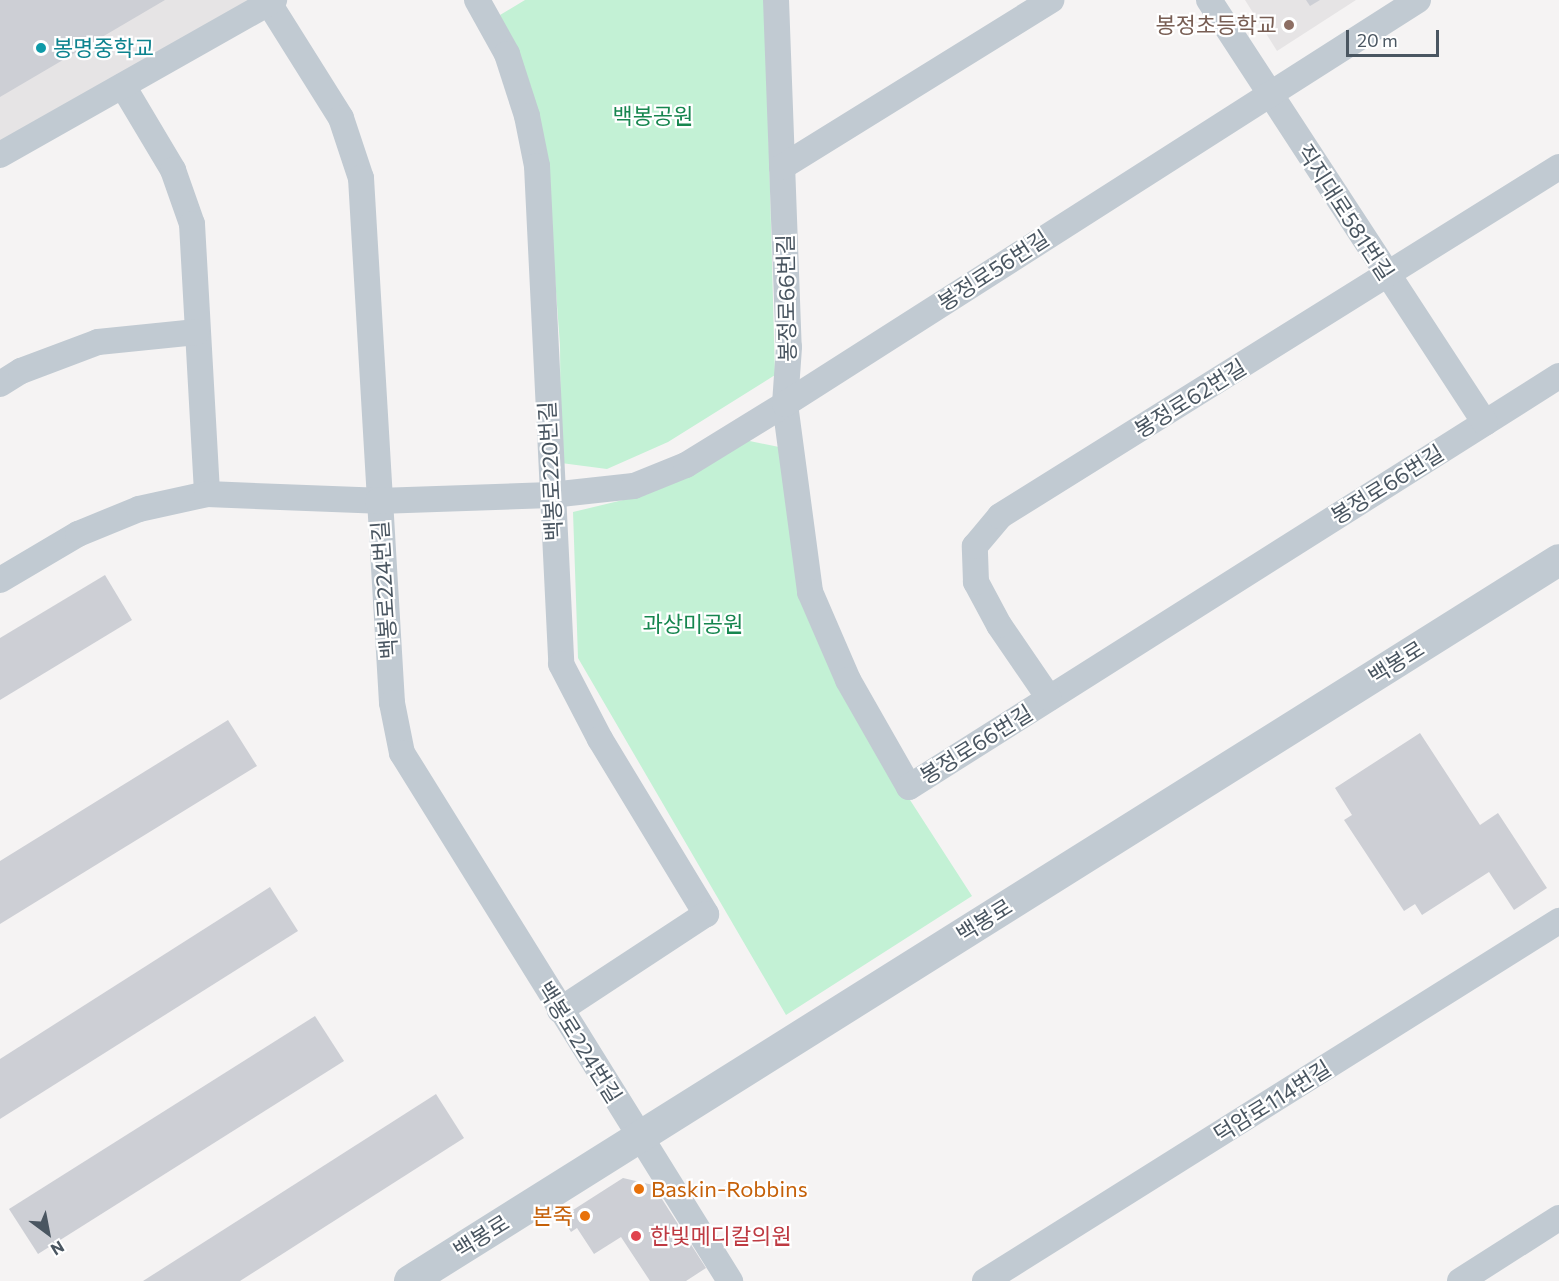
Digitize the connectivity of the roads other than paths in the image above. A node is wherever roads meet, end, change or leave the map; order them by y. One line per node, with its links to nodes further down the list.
1 (477, 0): 19 (street, 백봉로220번길)
2 (776, 0): 10 (street, 봉정로66번길)
3 (1051, 0): 10 (street)
4 (1209, 0): 8 (street, 직지대로581번길)
5 (1418, 0): 8 (street, 봉정로56번길)
6 (270, 1): 7 (street); 20 (street, 백봉로224번길)
7 (123, 87): 9 (street); 13 (street)
8 (1268, 94): 12 (street, 직지대로581번길); 16 (street, 봉정로56번길)
9 (0, 154)
10 (782, 167): 16 (street, 봉정로66번길)
11 (1559, 167): 12 (street, 봉정로62번길)
12 (1387, 275): 17 (street, 직지대로581번길); 23 (street, 봉정로62번길)
13 (196, 332): 15 (street); 18 (street)
14 (1559, 376): 17 (street, 봉정로66번길)
15 (0, 384)
16 (785, 404): 19 (street, 봉정로56번길); 23 (street, 봉정로66번길)
17 (1485, 423): 23 (street, 봉정로66번길)
18 (207, 494): 20 (street, 봉정로56번길); 22 (street, 봉정로56번길)
19 (551, 495): 20 (street, 봉정로56번길); 25 (street, 백봉로220번길)
20 (378, 501): 25 (street, 백봉로224번길)
21 (1559, 560): 26 (street, 백봉로)
22 (0, 580)
23 (1049, 698)
24 (1559, 921): 30 (street, 덕암로114번길)
25 (560, 1010): 26 (street, 백봉로224번길)
26 (639, 1137): 28 (street, 백봉로); 29 (street, 백봉로224번길)
27 (1559, 1218): 31 (street)
28 (410, 1281)
29 (730, 1281)
30 (984, 1281)
31 (1460, 1281)

